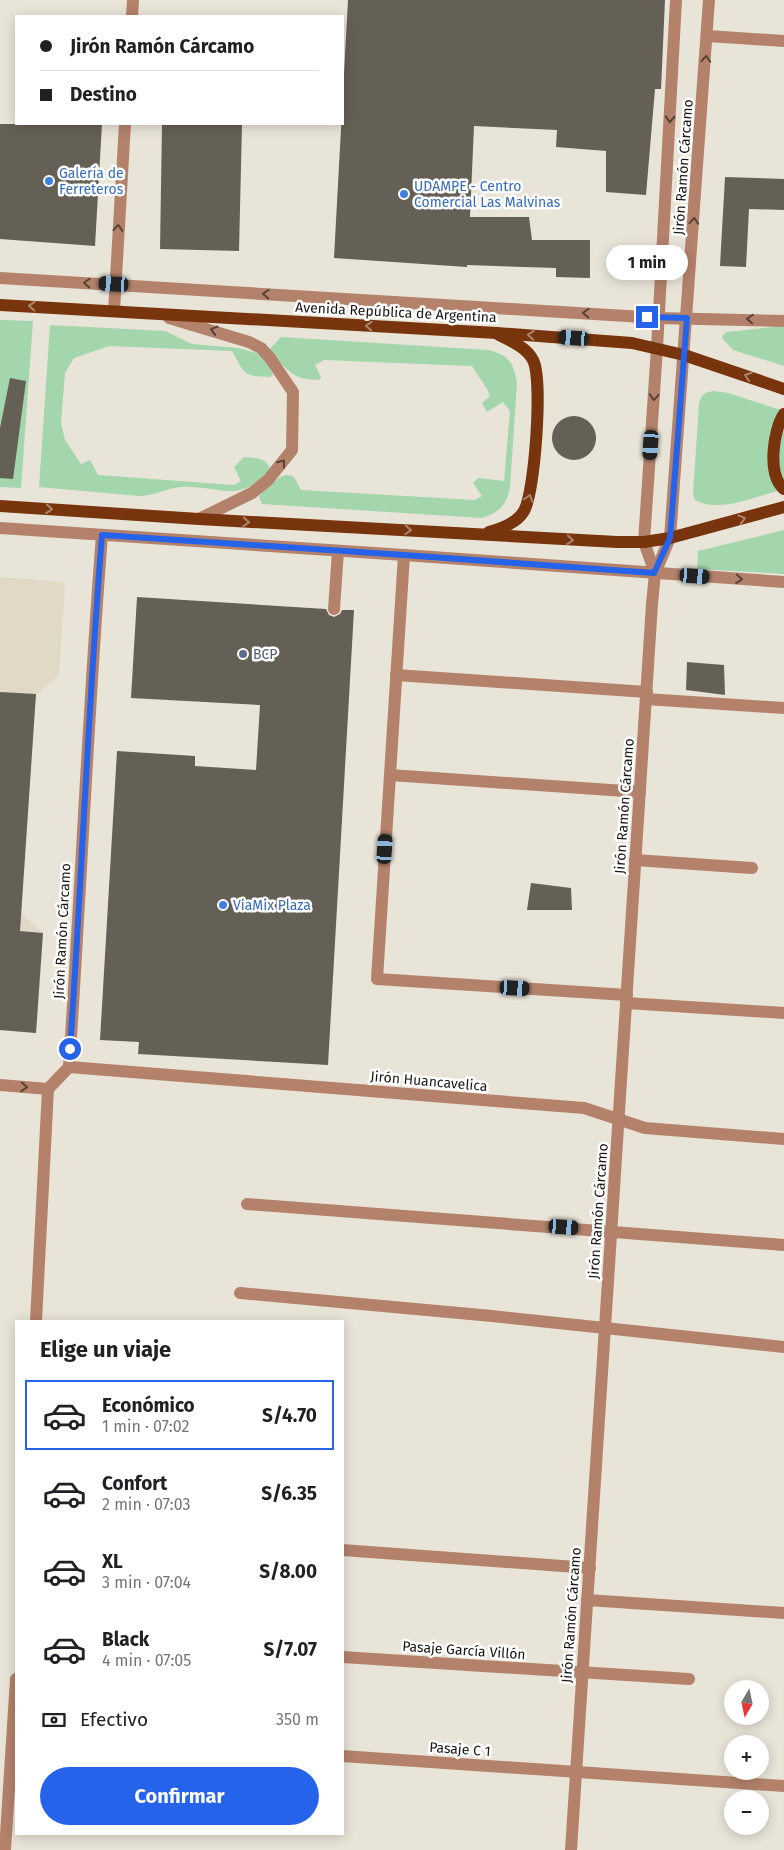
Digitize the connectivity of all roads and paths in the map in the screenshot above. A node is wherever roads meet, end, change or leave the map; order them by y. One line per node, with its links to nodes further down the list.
1 (133, 0): 4 (street)
2 (676, 0): 13 (street, Jirón Ramón Cárcamo, one-way to 13)
3 (710, 0): 5 (street, Jirón Ramón Cárcamo)
4 (132, 15)
5 (708, 36): 6 (street); 14 (street, Jirón Ramón Cárcamo, one-way to 5)
6 (784, 41)
7 (125, 125): 9 (street, one-way to 7)
8 (0, 278): 9 (street, Avenida República de Argentina, one-way to 8)
9 (114, 284): 11 (street); 13 (street, Avenida República de Argentina, one-way to 9)
10 (0, 304): 11 (main road, Avenida República de Argentina, one-way to 10)
11 (114, 311): 12 (main road, Avenida República de Argentina)
12 (155, 314): 16 (main road, Avenida República de Argentina, one-way to 12); 24 (street, one-way to 12)
13 (659, 318): 14 (street, Avenida República de Argentina); 17 (street, Jirón Ramón Cárcamo)
14 (687, 318): 15 (street, Avenida República de Argentina, one-way to 14); 18 (street, Jirón Ramón Cárcamo)
15 (784, 321)
16 (497, 333): 17 (main road, Avenida República de Argentina, one-way to 16); 26 (main road, one-way to 16)
17 (657, 348): 18 (main road, Avenida República de Argentina); 29 (street, Jirón Ramón Cárcamo, one-way to 29)
18 (684, 355): 19 (main road, Avenida República de Argentina, one-way to 18); 28 (street, Jirón Ramón Cárcamo)
19 (784, 388)
20 (784, 414): 21 (main road)
21 (784, 489)
22 (0, 506): 24 (main road, one-way to 24)
23 (784, 507): 28 (main road, one-way to 23)
24 (199, 519): 26 (main road, one-way to 26)
25 (0, 528): 27 (street)
26 (479, 534): 29 (main road, one-way to 29)
27 (102, 535): 30 (street); 44 (street, Jirón Ramón Cárcamo)
28 (670, 538): 29 (main road); 32 (street, Jirón Ramón Cárcamo)
29 (644, 542): 32 (street, Jirón Ramón Cárcamo)
30 (338, 551): 31 (street); 34 (street)
31 (404, 555): 32 (street); 35 (street)
32 (654, 573): 33 (street, one-way to 33); 36 (street, Jirón Ramón Cárcamo)
33 (784, 582)
34 (334, 609)
35 (396, 675): 36 (street); 38 (street)
36 (646, 695): 37 (street); 39 (street, Jirón Ramón Cárcamo)
37 (784, 708)
38 (390, 775): 39 (street); 42 (street)
39 (640, 792): 40 (street, Jirón Ramón Cárcamo)
40 (636, 860): 41 (street); 42 (street, Jirón Ramón Cárcamo)
41 (752, 868)
42 (626, 999): 43 (street); 47 (street, Jirón Ramón Cárcamo)
43 (784, 1013)
44 (68, 1067): 46 (street); 47 (street, Jirón Huancavelica)
45 (0, 1085): 46 (street, one-way to 46)
46 (48, 1088): 53 (street)
47 (618, 1119): 48 (street, Jirón Huancavelica); 50 (street, Jirón Ramón Cárcamo)
48 (784, 1139)
49 (247, 1204): 50 (street)
50 (611, 1231): 51 (street); 54 (street, Jirón Ramón Cárcamo)
51 (784, 1245)
52 (240, 1293): 54 (street)
53 (36, 1320)
54 (605, 1328): 55 (street); 57 (street, Jirón Ramón Cárcamo)
55 (784, 1347)
56 (344, 1550): 57 (street)
57 (590, 1568): 58 (street, Jirón Ramón Cárcamo)
58 (587, 1600): 59 (street); 61 (street, Jirón Ramón Cárcamo)
59 (784, 1613)
60 (344, 1657): 61 (street, Pasaje García Villón)
61 (583, 1672): 62 (street, Pasaje García Villón); 65 (street, Jirón Ramón Cárcamo)
62 (690, 1679)
63 (15, 1694): 67 (street)
64 (344, 1756): 65 (street, Pasaje C 1)
65 (576, 1772): 66 (street, Pasaje C 1); 68 (street, Jirón Ramón Cárcamo)
66 (784, 1786)
67 (5, 1850)
68 (571, 1850)

